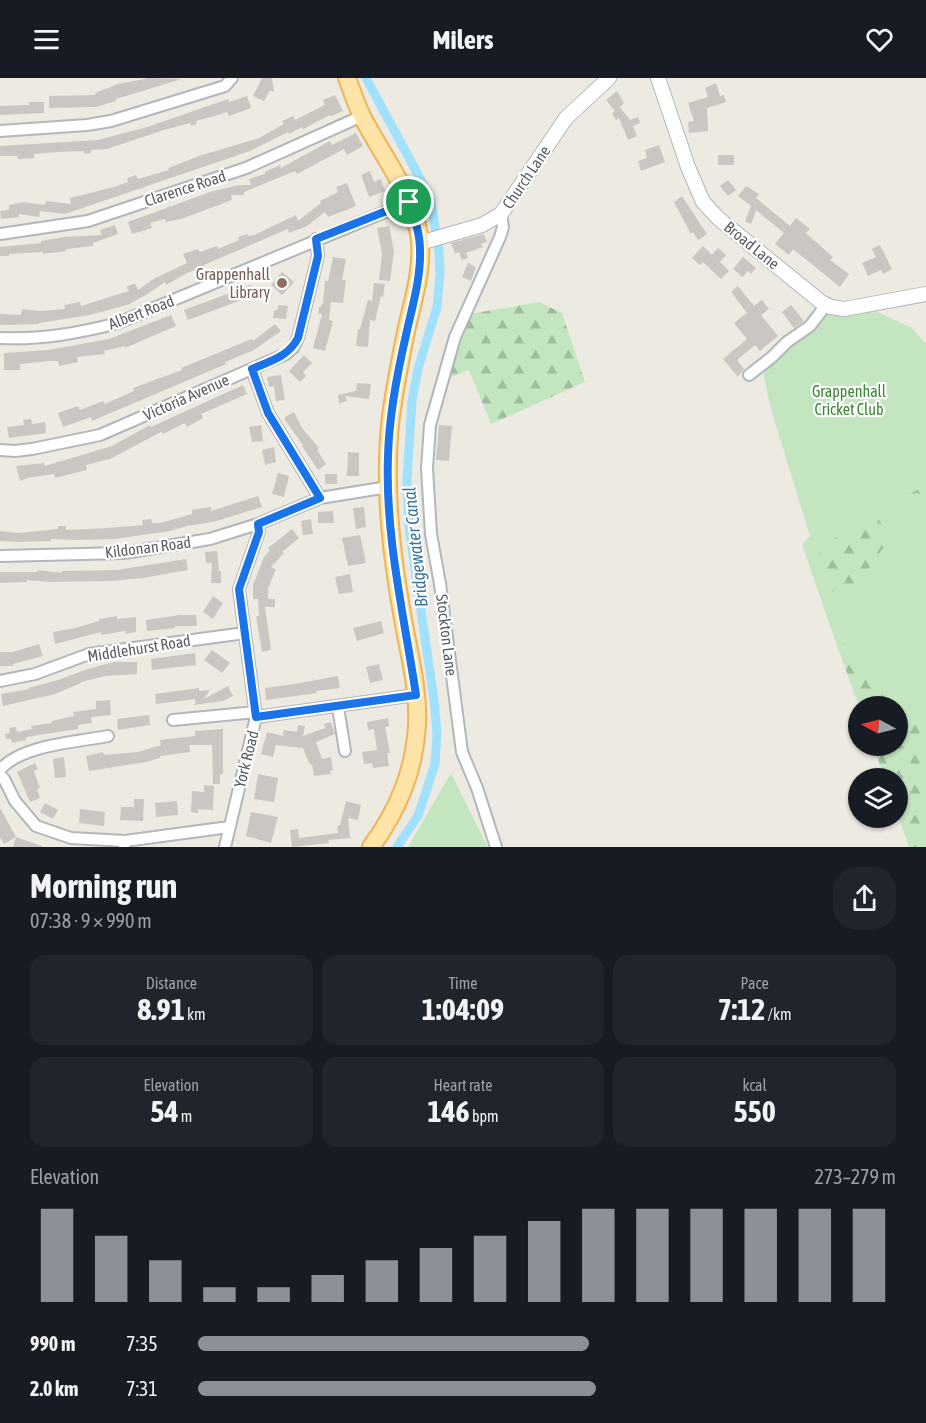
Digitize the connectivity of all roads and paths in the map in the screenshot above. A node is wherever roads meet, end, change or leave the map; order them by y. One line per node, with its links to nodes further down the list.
1 (232, 78): 6 (street)
2 (347, 78): 5 (main road)
3 (609, 78): 8 (street, Church Lane)
4 (658, 78): 13 (street, Broad Lane)
5 (362, 116): 7 (main road); 9 (street, Clarence Road)
6 (0, 131)
7 (409, 202): 10 (street, Albert Road); 11 (main road)
8 (501, 214): 11 (street, Church Lane); 36 (street, Stockton Lane)
9 (0, 234)
10 (316, 239): 14 (street, Albert Road); 15 (street, Victoria Avenue)
11 (426, 241): 18 (main road)
12 (926, 294): 13 (street)
13 (826, 305): 16 (street)
14 (0, 338)
15 (252, 369): 17 (street, Victoria Avenue); 19 (street)
16 (749, 375)
17 (0, 450)
18 (388, 487): 19 (street); 24 (main road)
19 (320, 498): 20 (street)
20 (258, 524): 21 (street, Kildonan Road); 22 (street, York Road)
21 (0, 556)
22 (245, 633): 23 (street, Middlehurst Road); 26 (street, York Road)
23 (0, 681)
24 (416, 695): 25 (street); 35 (main road)
25 (338, 707): 26 (street); 29 (street)
26 (256, 714): 27 (street); 32 (street, York Road)
27 (173, 720)
28 (108, 736): 30 (street)
29 (345, 751)
30 (0, 770)
31 (0, 776): 33 (street)
32 (229, 827): 33 (street); 34 (street, York Road)
33 (124, 844)
34 (225, 847)
35 (371, 847)
36 (496, 847)

